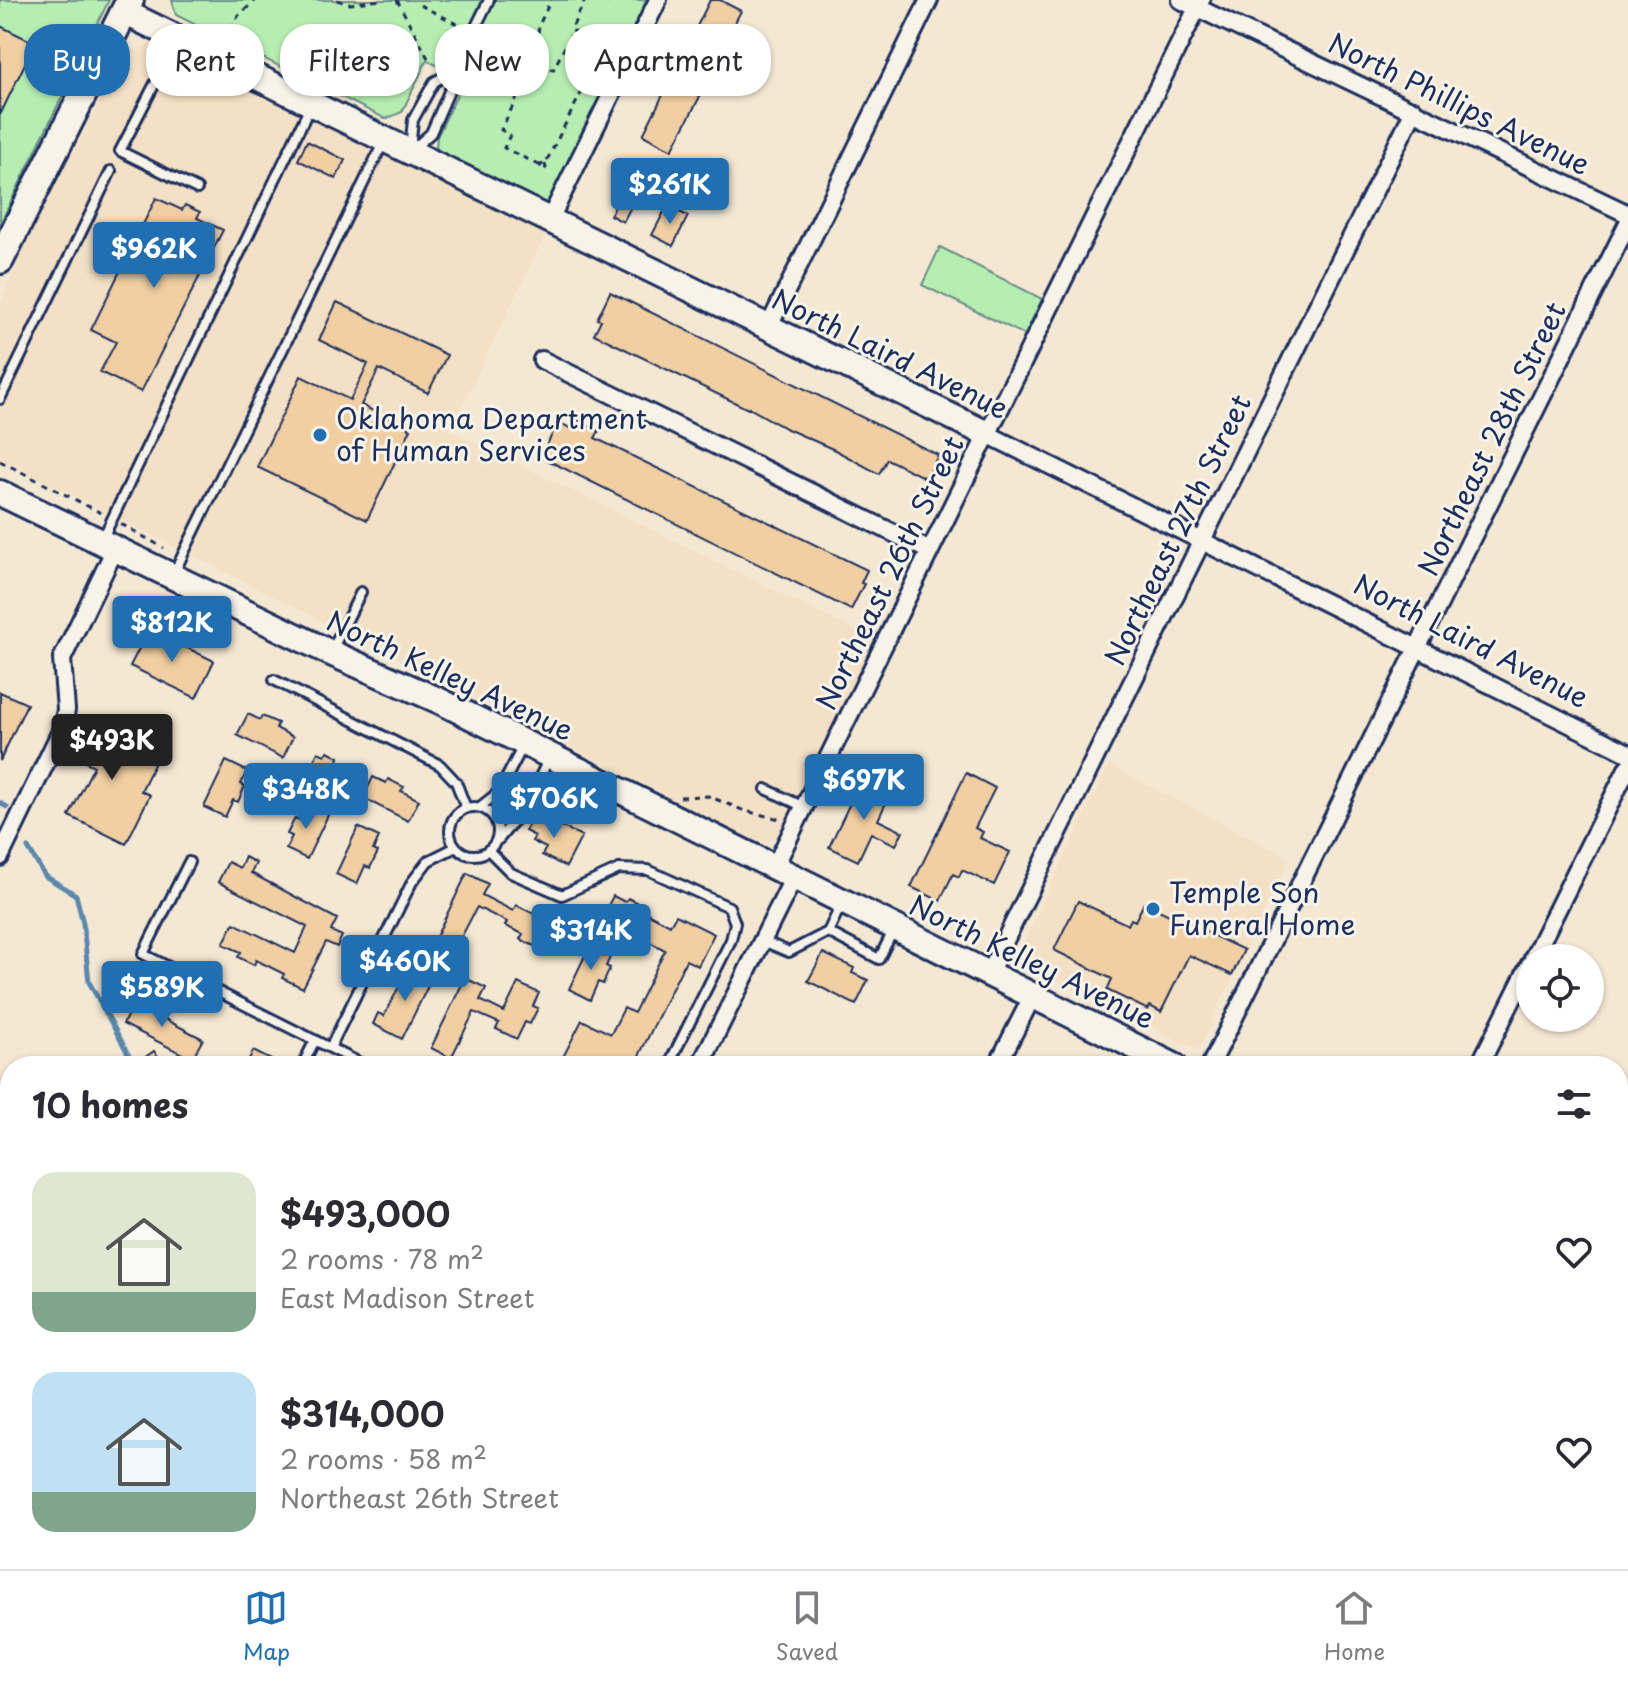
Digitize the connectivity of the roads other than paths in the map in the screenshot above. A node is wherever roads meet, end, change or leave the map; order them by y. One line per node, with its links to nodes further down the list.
1 (489, 0): 8 (lane)
2 (658, 0): 20 (street)
3 (929, 0): 23 (street)
4 (1181, 0): 5 (street, North Phillips Avenue)
5 (1199, 4): 14 (street, North Phillips Avenue); 26 (street, Northeast 26th Street)
6 (127, 6): 7 (main road, North Laird Avenue); 22 (main road)
7 (155, 24)
8 (477, 24)
9 (264, 81): 13 (main road, North Laird Avenue)
10 (435, 81): 16 (lane)
11 (148, 96): 18 (lane)
12 (447, 96): 16 (lane)
13 (312, 105): 15 (main road, North Laird Avenue); 29 (lane)
14 (1414, 110): 19 (street, North Phillips Avenue); 28 (street, Northeast 27th Street)
15 (385, 140): 16 (main road, North Laird Avenue); 31 (lane)
16 (409, 152): 20 (main road, North Laird Avenue)
17 (111, 171): 25 (lane)
18 (197, 189)
19 (1628, 214)
20 (549, 221): 23 (main road, North Laird Avenue)
21 (1628, 223): 33 (street, Northeast 28th Street)
22 (0, 260)
23 (768, 328): 26 (main road, North Laird Avenue)
24 (542, 360): 30 (street)
25 (0, 399)
26 (987, 434): 28 (street, North Laird Avenue); 30 (street, Northeast 26th Street)
27 (0, 493): 29 (main road, North Kelley Avenue)
28 (1202, 541): 33 (street, North Laird Avenue); 55 (street, Northeast 27th Street)
29 (108, 545): 31 (main road, North Kelley Avenue); 47 (street)
30 (930, 551): 42 (street, Northeast 26th Street)
31 (173, 575): 34 (main road, North Kelley Avenue)
32 (361, 592): 34 (lane)
33 (1417, 647): 37 (street, North Laird Avenue); 66 (street, Northeast 28th Street)
34 (331, 653): 36 (main road, North Kelley Avenue)
35 (274, 680): 43 (lane)
36 (524, 743): 38 (main road, North Kelley Avenue); 41 (lane)
37 (1628, 753)
38 (550, 756): 44 (lane); 49 (main road, North Kelley Avenue)
39 (1628, 767): 54 (street)
40 (766, 789): 42 (lane)
41 (480, 807): 43 (lane); 44 (lane)
42 (804, 807): 49 (street, Northeast 26th Street)
43 (466, 808): 45 (lane)
44 (496, 843): 46 (lane)
45 (456, 847): 46 (lane); 59 (lane)
46 (488, 850): 62 (lane)
47 (0, 857)
48 (189, 862): 58 (lane)
49 (784, 872): 50 (main road, North Kelley Avenue); 53 (street, Northeast 26th Street)
50 (843, 902): 51 (main road, North Kelley Avenue); 52 (lane)
51 (895, 927): 52 (lane); 55 (main road, North Kelley Avenue)
52 (828, 932): 53 (lane)
53 (763, 941): 63 (street, Northeast 26th Street)
54 (1540, 944)
55 (989, 973): 57 (main road, North Kelley Avenue)
56 (1516, 992): 67 (street)
57 (1033, 995): 64 (street); 65 (main road, North Kelley Avenue)
58 (315, 1040): 59 (lane); 60 (lane)
59 (330, 1048): 61 (lane)
60 (307, 1056)
61 (346, 1056)
62 (673, 1056)
63 (705, 1056)
64 (1002, 1056)
65 (1154, 1056)
66 (1215, 1056)
67 (1484, 1056)

